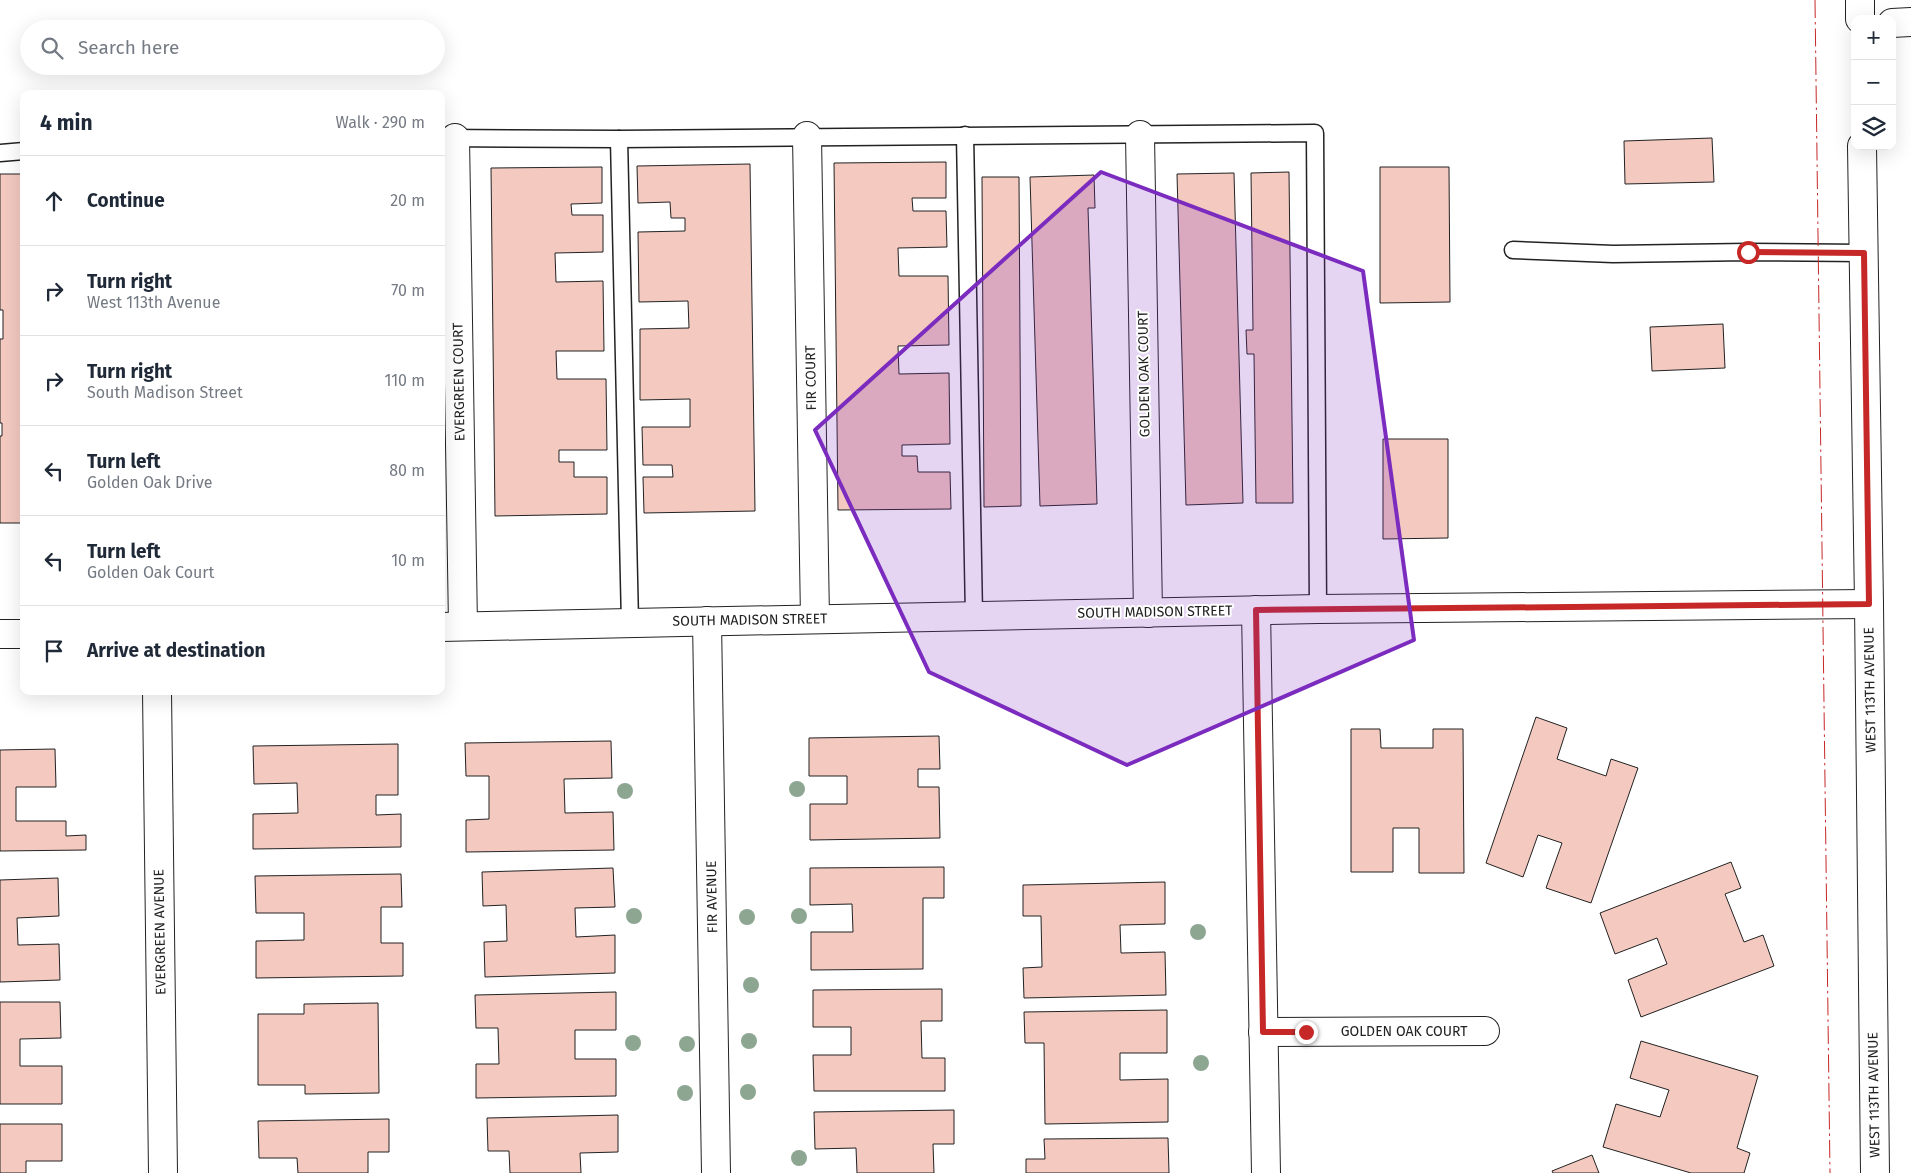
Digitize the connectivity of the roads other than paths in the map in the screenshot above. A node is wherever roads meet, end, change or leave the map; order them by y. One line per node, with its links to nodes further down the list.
1 (1860, 0): 2 (street)
2 (1860, 15)
3 (1911, 22): 4 (street)
4 (1896, 23)
5 (1140, 135): 7 (lane); 16 (lane); 18 (street, GOLDEN OAK COURT)
6 (807, 136): 7 (lane); 9 (lane); 20 (street, FIR COURT)
7 (965, 136): 19 (lane)
8 (448, 138): 9 (lane); 23 (street, EVERGREEN COURT)
9 (619, 139): 22 (lane)
10 (1862, 150): 14 (street, WEST 113TH AVENUE)
11 (20, 151): 12 (lane)
12 (0, 153)
13 (1512, 250): 14 (lane)
14 (1864, 253): 15 (street, WEST 113TH AVENUE)
15 (1869, 604): 16 (street, SOUTH MADISON STREET); 32 (street, WEST 113TH AVENUE)
16 (1318, 609): 17 (street, SOUTH MADISON STREET)
17 (1256, 610): 18 (street, SOUTH MADISON STREET); 28 (street)
18 (1148, 612): 19 (street, SOUTH MADISON STREET)
19 (974, 616): 20 (street, SOUTH MADISON STREET)
20 (815, 619): 21 (street, SOUTH MADISON STREET)
21 (707, 621): 22 (street, SOUTH MADISON STREET); 30 (street, FIR AVENUE)
22 (630, 623): 23 (street, SOUTH MADISON STREET)
23 (452, 626)
24 (0, 634): 25 (street)
25 (20, 634)
26 (157, 695): 29 (street, EVERGREEN AVENUE)
27 (1484, 1031): 28 (street, GOLDEN OAK COURT)
28 (1263, 1032): 31 (street)
29 (163, 1173)
30 (716, 1173)
31 (1266, 1173)
32 (1875, 1173)

